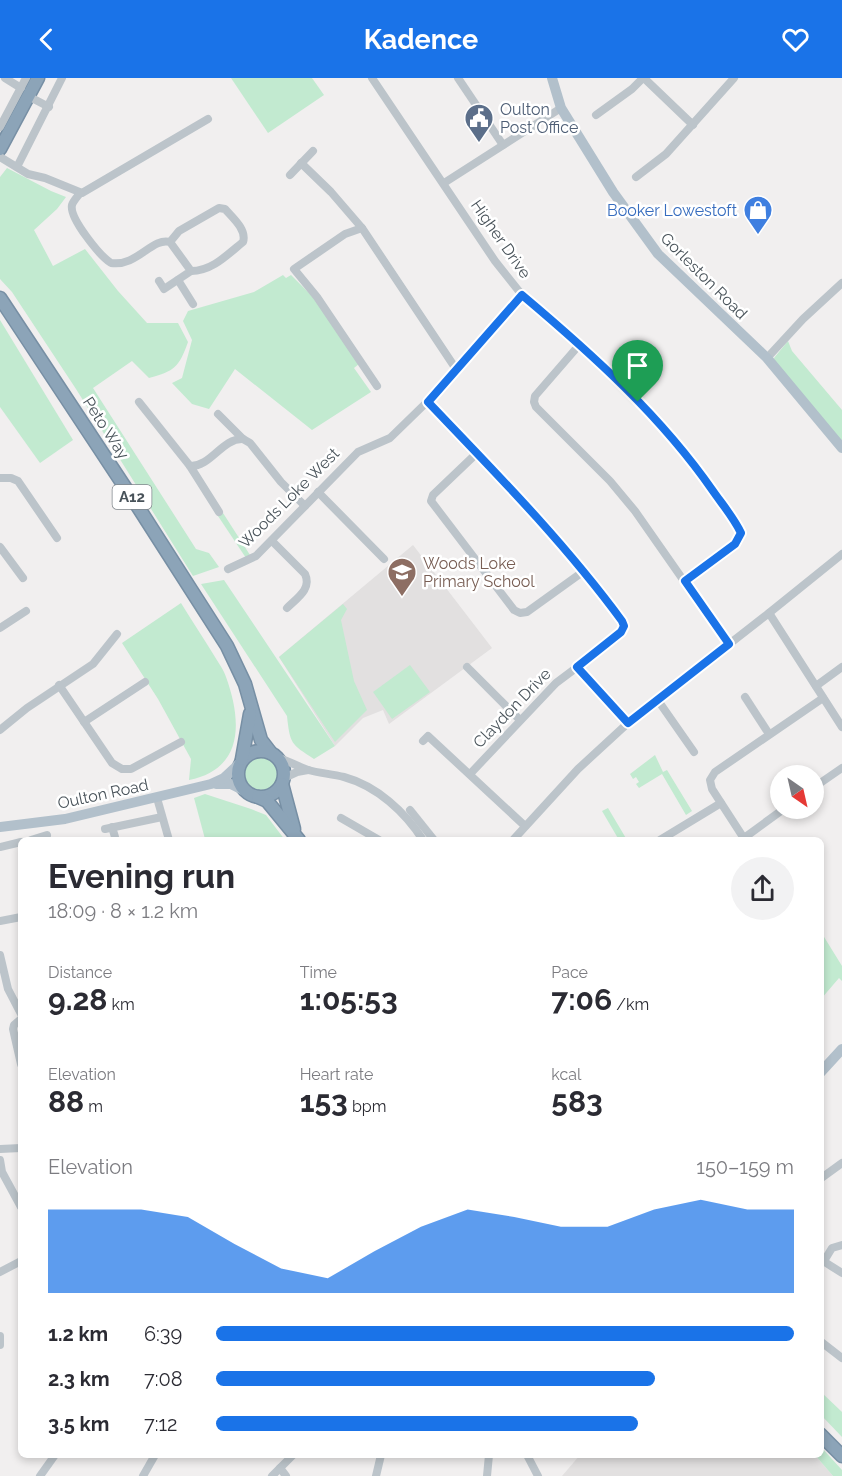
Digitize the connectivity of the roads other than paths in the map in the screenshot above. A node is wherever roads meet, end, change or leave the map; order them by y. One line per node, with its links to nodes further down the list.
1 (5, 78): 10 (street)
2 (26, 78): 10 (street)
3 (38, 78): 10 (highway)
4 (62, 78): 11 (street)
5 (372, 78): 25 (street, Higher Drive)
6 (458, 78): 17 (street)
7 (552, 78): 12 (main road, Gorleston Road)
8 (643, 78): 13 (street); 15 (street)
9 (734, 78): 15 (street)
10 (24, 92): 11 (street); 16 (street); 18 (highway)
11 (49, 107): 22 (street)
12 (561, 108): 17 (street); 37 (main road, Gorleston Road)
13 (596, 115)
14 (208, 119): 26 (street)
15 (693, 125): 24 (street)
16 (0, 127)
17 (503, 145): 25 (street)
18 (0, 149)
19 (313, 151): 21 (street)
20 (0, 157): 22 (street)
21 (301, 164): 23 (street); 27 (street)
22 (16, 167): 26 (street)
23 (290, 175)
24 (636, 177)
25 (444, 183): 33 (street, Higher Drive)
26 (81, 193): 28 (street)
27 (362, 228): 38 (street); 39 (street)
28 (170, 242): 29 (street); 29 (street)
29 (191, 271): 30 (street)
30 (178, 280): 31 (street); 35 (street)
31 (159, 281)
32 (842, 282): 37 (street)
33 (522, 295): 36 (street, Higher Drive); 38 (street, Woods Loke West)
34 (0, 298): 75 (highway, Peto Way / A12)
35 (193, 304)
36 (580, 344): 59 (street); 59 (street, Higher Drive)
37 (767, 358): 44 (main road, Gorleston Road)
38 (456, 369): 41 (street, Woods Loke West)
39 (377, 386)
40 (139, 402): 46 (street)
41 (428, 402): 45 (street, Claydon Drive); 48 (street, Woods Loke West)
42 (218, 414): 43 (street)
43 (243, 439): 46 (street); 49 (street)
44 (842, 448)
45 (477, 453): 57 (street, Claydon Drive); 57 (street)
46 (190, 466): 50 (street)
47 (0, 478): 51 (street)
48 (318, 492): 49 (street, Woods Loke West); 55 (street)
49 (305, 506): 52 (street, Woods Loke West)
50 (219, 512)
51 (57, 538)
52 (272, 542): 56 (street, Woods Loke West); 60 (street)
53 (0, 547): 58 (street)
54 (842, 554): 62 (street)
55 (384, 558)
56 (228, 568)
57 (584, 571): 67 (street, Claydon Drive)
58 (23, 578)
59 (685, 581): 65 (street)
60 (287, 608)
61 (26, 611): 63 (street)
62 (769, 613): 65 (street); 71 (street)
63 (0, 628)
64 (117, 634): 70 (street)
65 (729, 644): 74 (street)
66 (467, 667): 76 (street)
67 (577, 667): 76 (street, Claydon Drive); 78 (street)
68 (842, 667): 71 (street)
69 (145, 682): 77 (street)
70 (59, 685): 77 (street); 80 (street)
71 (816, 686): 73 (street)
72 (745, 697): 81 (street)
73 (823, 698): 79 (street); 81 (street)
74 (657, 699): 78 (street); 84 (street)
75 (250, 704): 85 (highway, Peto Way / A12); 86 (highway, Peto Way / A12)
76 (520, 720): 89 (street, Claydon Drive)
77 (84, 722): 83 (street)
78 (628, 723): 101 (street)
79 (842, 727)
80 (0, 730)
81 (769, 734): 96 (street)
82 (423, 741): 89 (street)
83 (181, 742)
84 (694, 753)
85 (274, 755): 86 (highway); 88 (street); 91 (highway)
86 (241, 761): 92 (main road, Oulton Road); 93 (highway)
87 (842, 768): 90 (street)
88 (308, 770): 91 (street); 107 (street)
89 (470, 774): 101 (street)
90 (824, 780)
91 (283, 781): 94 (highway); 103 (highway)
92 (211, 784): 93 (main road, Oulton Road); 95 (main road, Oulton Road)
93 (244, 791): 94 (highway)
94 (258, 797): 103 (highway)
95 (157, 798): 98 (street); 102 (main road, Oulton Road)
96 (721, 803): 110 (street); 111 (street)
97 (410, 810): 108 (street)
98 (162, 816): 104 (street); 105 (street)
99 (341, 818): 106 (street)
100 (771, 819): 112 (street)
101 (525, 826): 109 (street)
102 (0, 827)
103 (297, 836)
104 (115, 837)
105 (168, 837)
106 (374, 837)
107 (421, 837)
108 (432, 837)
109 (516, 837)
110 (665, 837)
111 (744, 837)
112 (748, 837)
113 (18, 843): 114 (street)
114 (0, 847)
115 (18, 918): 116 (street)
116 (0, 921)
117 (0, 955): 118 (street)
118 (18, 1008)
119 (18, 1022): 121 (street)
120 (842, 1049): 122 (main road)
121 (18, 1051)
122 (824, 1069)
123 (18, 1148): 124 (street)
124 (0, 1149)
125 (0, 1160): 128 (street)
126 (842, 1163): 127 (street)
127 (824, 1176)
128 (18, 1201)
129 (842, 1245): 130 (street)
130 (824, 1258)
131 (824, 1262): 134 (street)
132 (18, 1263): 133 (street)
133 (0, 1272)
134 (842, 1273)
135 (0, 1336): 137 (street)
136 (824, 1344): 138 (street)
137 (0, 1345)
138 (842, 1358)
139 (824, 1438): 140 (highway)
140 (842, 1456)
141 (53, 1458): 148 (street)
142 (153, 1458): 149 (street)
143 (290, 1458): 147 (street)
144 (380, 1458): 152 (street)
145 (489, 1458): 153 (street)
146 (529, 1458): 154 (street)
147 (280, 1468): 150 (street); 151 (street)
148 (40, 1476)
149 (143, 1476)
150 (272, 1476)
151 (286, 1476)
152 (376, 1476)
153 (487, 1476)
154 (538, 1476)

